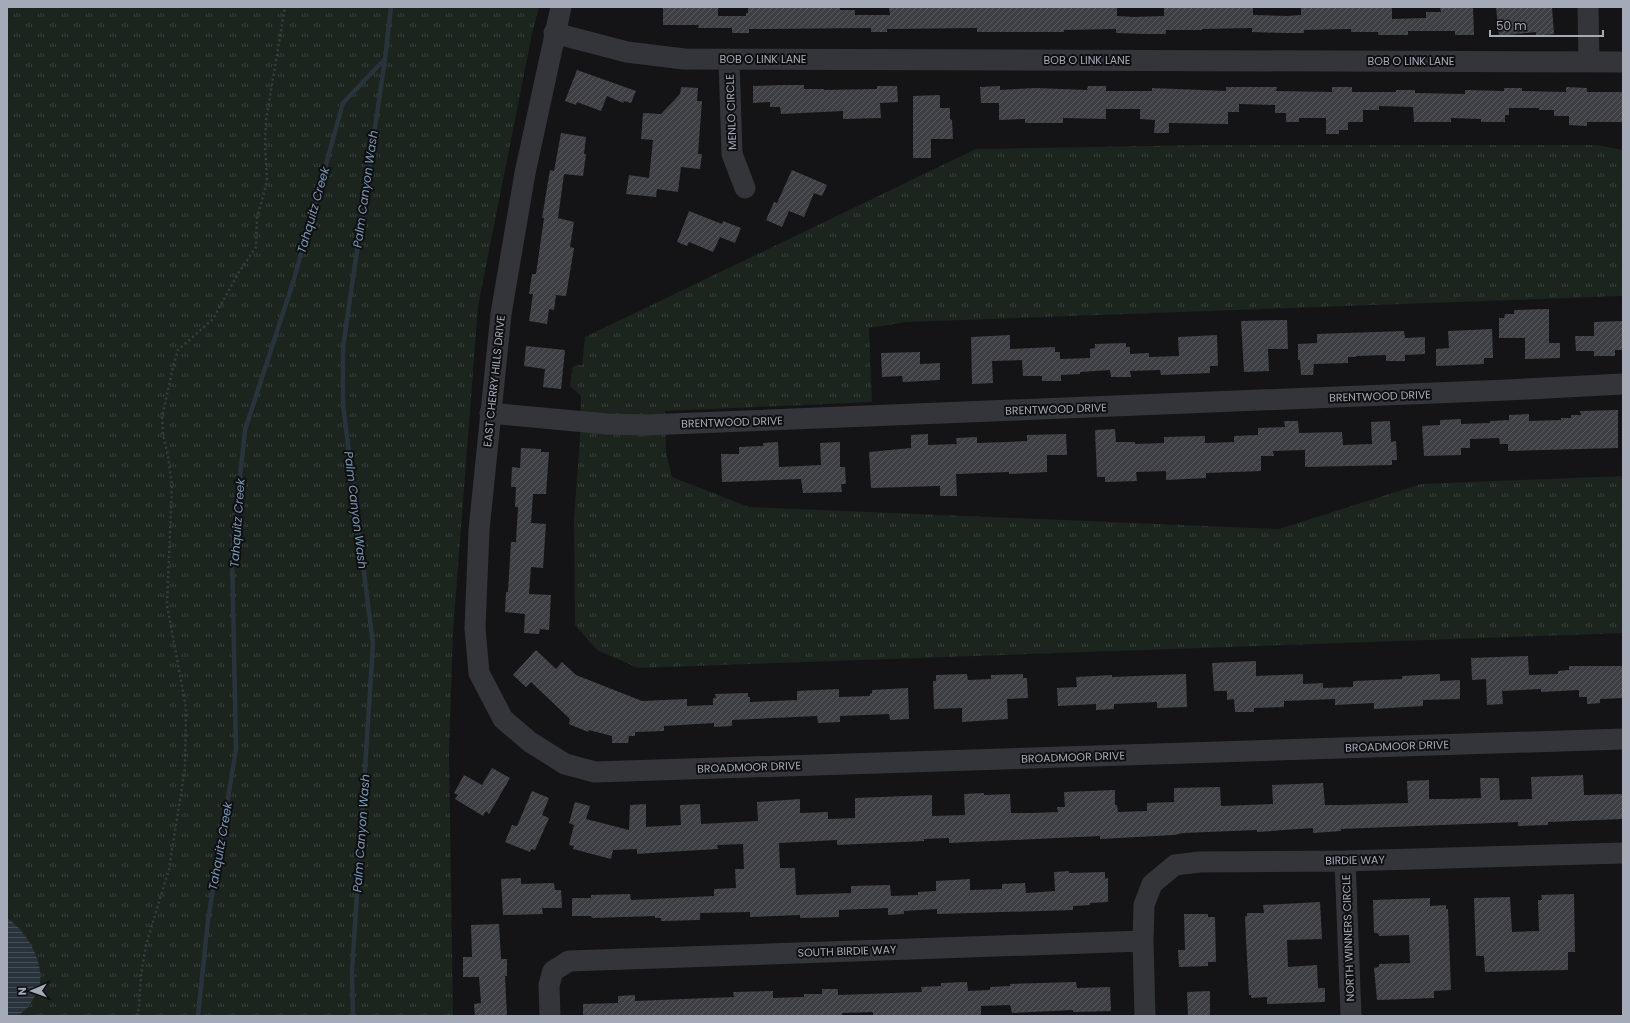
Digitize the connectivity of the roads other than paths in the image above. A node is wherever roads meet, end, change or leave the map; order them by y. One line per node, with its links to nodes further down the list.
1 (561, 7): 3 (street, EAST CHERRY HILLS DRIVE)
2 (1588, 7): 5 (street)
3 (554, 33): 4 (street, BOB O LINK LANE); 9 (street, EAST CHERRY HILLS DRIVE)
4 (729, 59): 5 (street, BOB O LINK LANE); 7 (street, MENLO CIRCLE)
5 (1589, 62): 6 (street, BOB O LINK LANE)
6 (1623, 62)
7 (745, 188)
8 (1623, 384): 9 (street, BRENTWOOD DRIVE)
9 (490, 413): 11 (street, EAST CHERRY HILLS DRIVE)
10 (1623, 739): 11 (street, BROADMOOR DRIVE)
11 (530, 742)
12 (1623, 853): 13 (street, BIRDIE WAY)
13 (1344, 861): 14 (street, BIRDIE WAY); 17 (street, NORTH WINNERS CIRCLE)
14 (1143, 941): 15 (street, SOUTH BIRDIE WAY); 16 (street, BIRDIE WAY)
15 (550, 1016)
16 (1145, 1016)
17 (1351, 1016)

